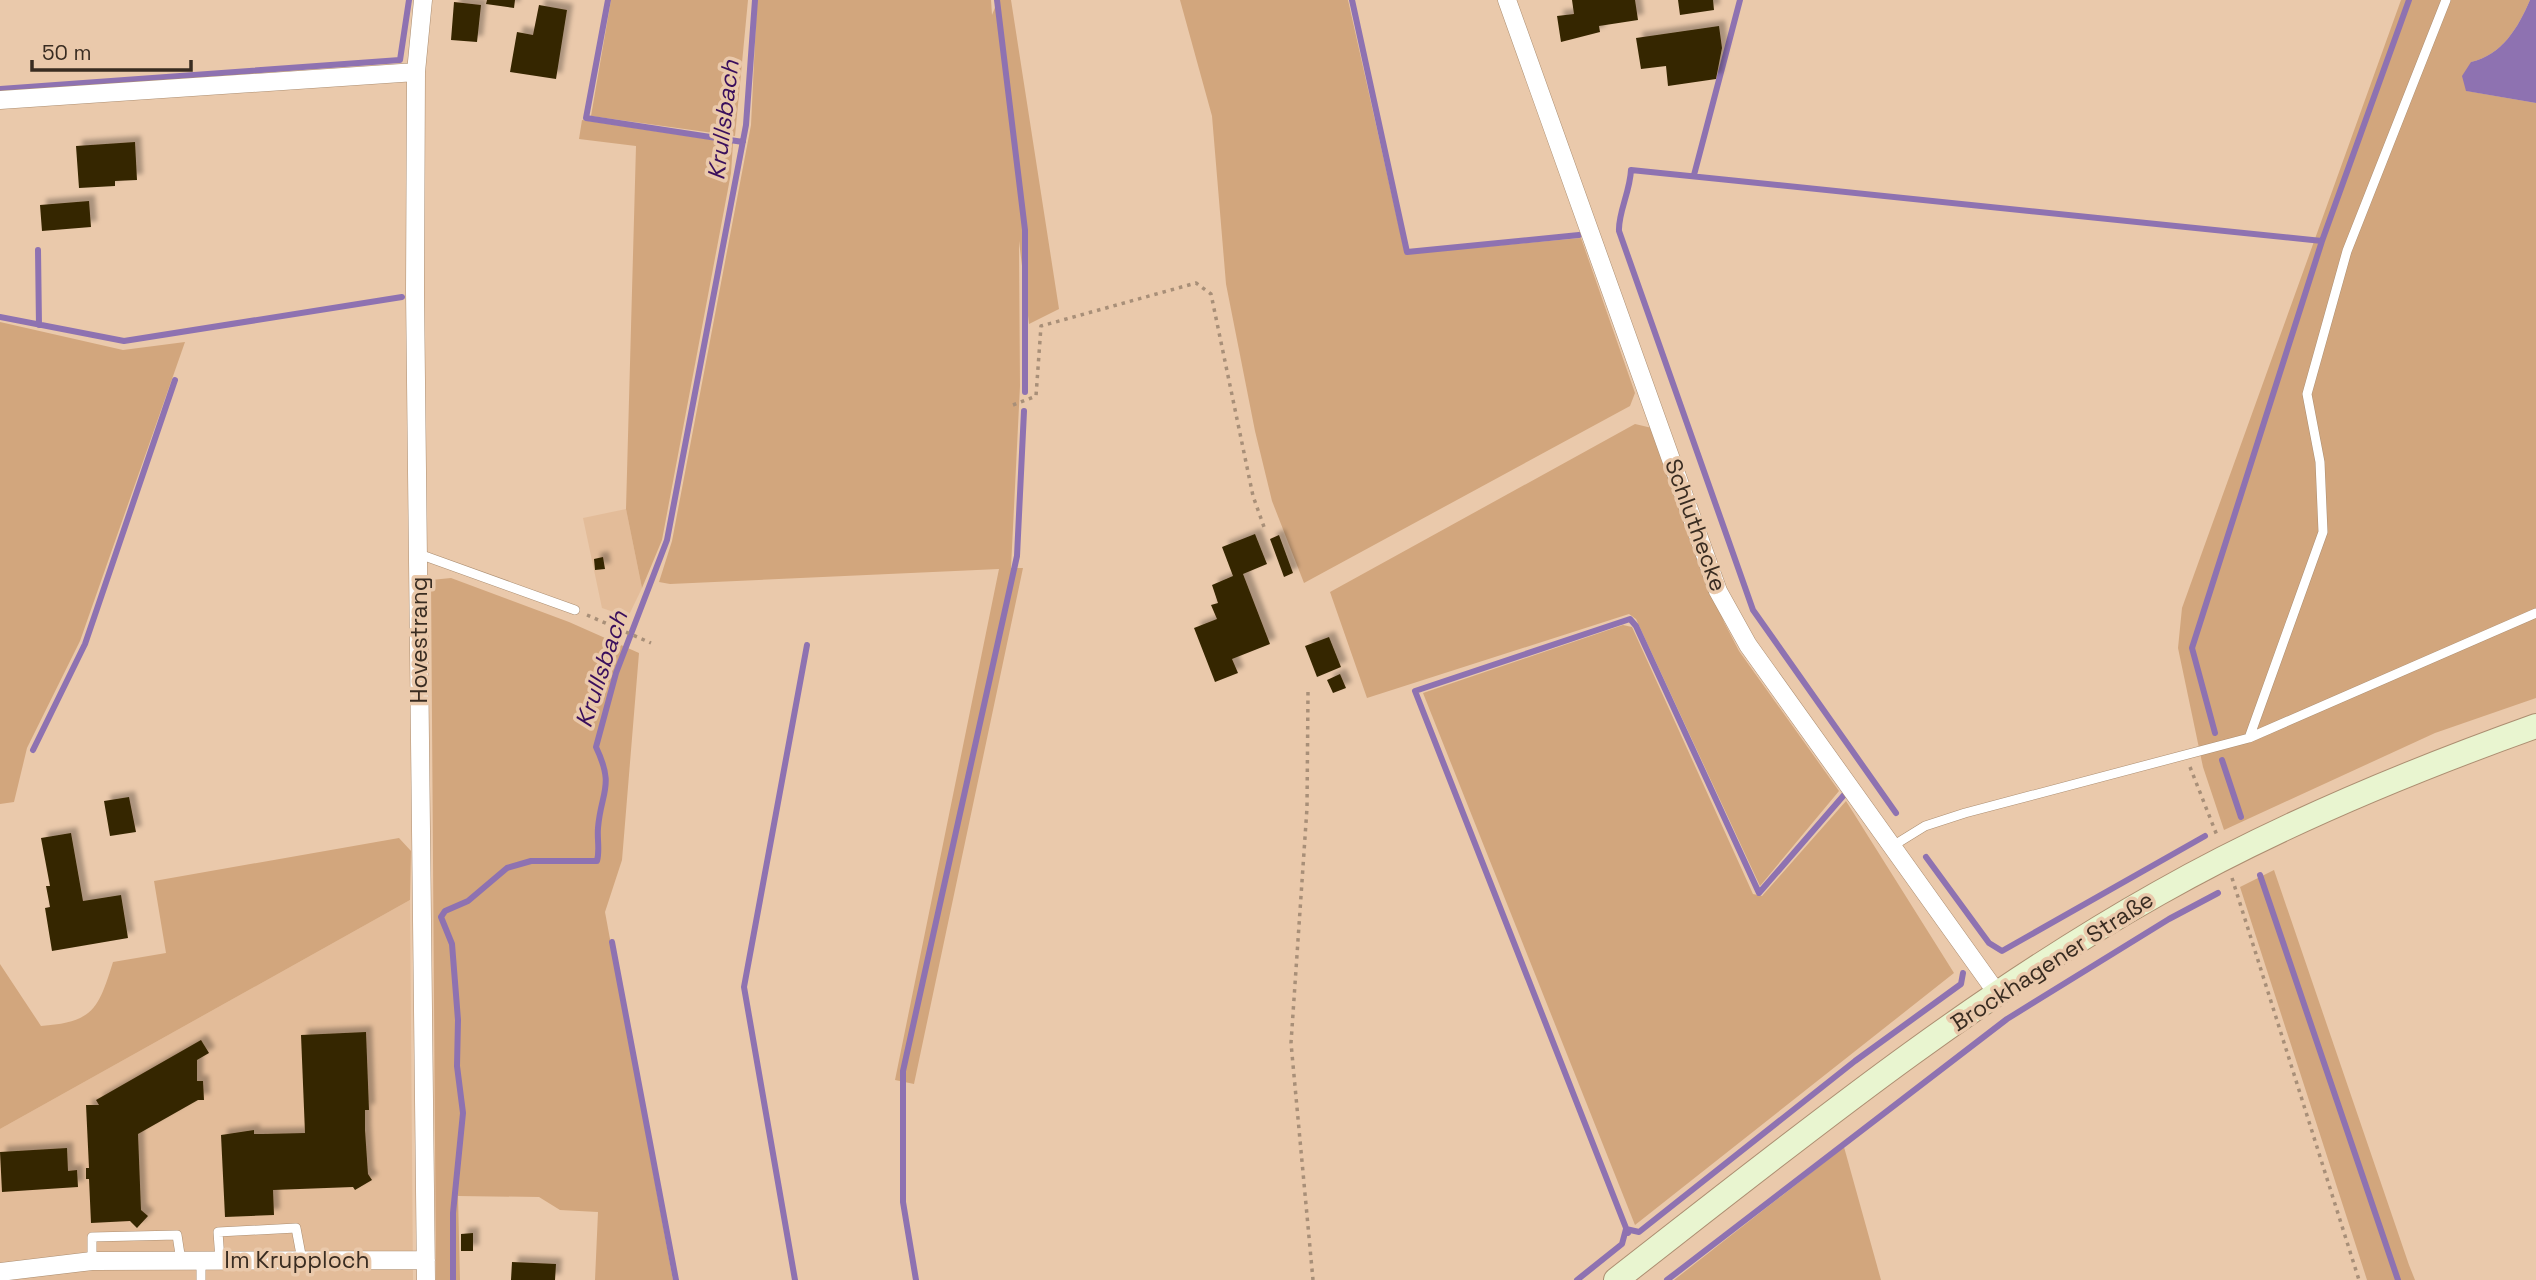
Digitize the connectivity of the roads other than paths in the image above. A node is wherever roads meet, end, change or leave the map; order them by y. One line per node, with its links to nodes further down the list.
1 (423, 0): 4 (street, Hovestrang)
2 (1507, 0): 11 (street, Schluthecke)
3 (2446, 0): 10 (lane)
4 (416, 72): 5 (street); 6 (street, Hovestrang)
5 (0, 100)
6 (419, 554): 7 (lane); 15 (street, Hovestrang)
7 (575, 610)
8 (2536, 613): 10 (lane)
9 (2536, 726): 12 (main road, Brockhagener Straße)
10 (2249, 738): 11 (lane)
11 (1892, 847): 12 (street, Schluthecke)
12 (1997, 993): 22 (main road, Brockhagener Straße)
13 (220, 1260): 14 (street, Im Krupploch); 14 (lane); 18 (street, Im Krupploch)
14 (302, 1260): 15 (street, Im Krupploch)
15 (426, 1260): 21 (street, Hovestrang)
16 (92, 1261): 17 (street, Im Krupploch); 17 (lane); 19 (street, Im Krupploch)
17 (181, 1261): 18 (street, Im Krupploch)
18 (201, 1261): 20 (lane)
19 (0, 1272)
20 (201, 1280)
21 (426, 1280)
22 (1616, 1280)

